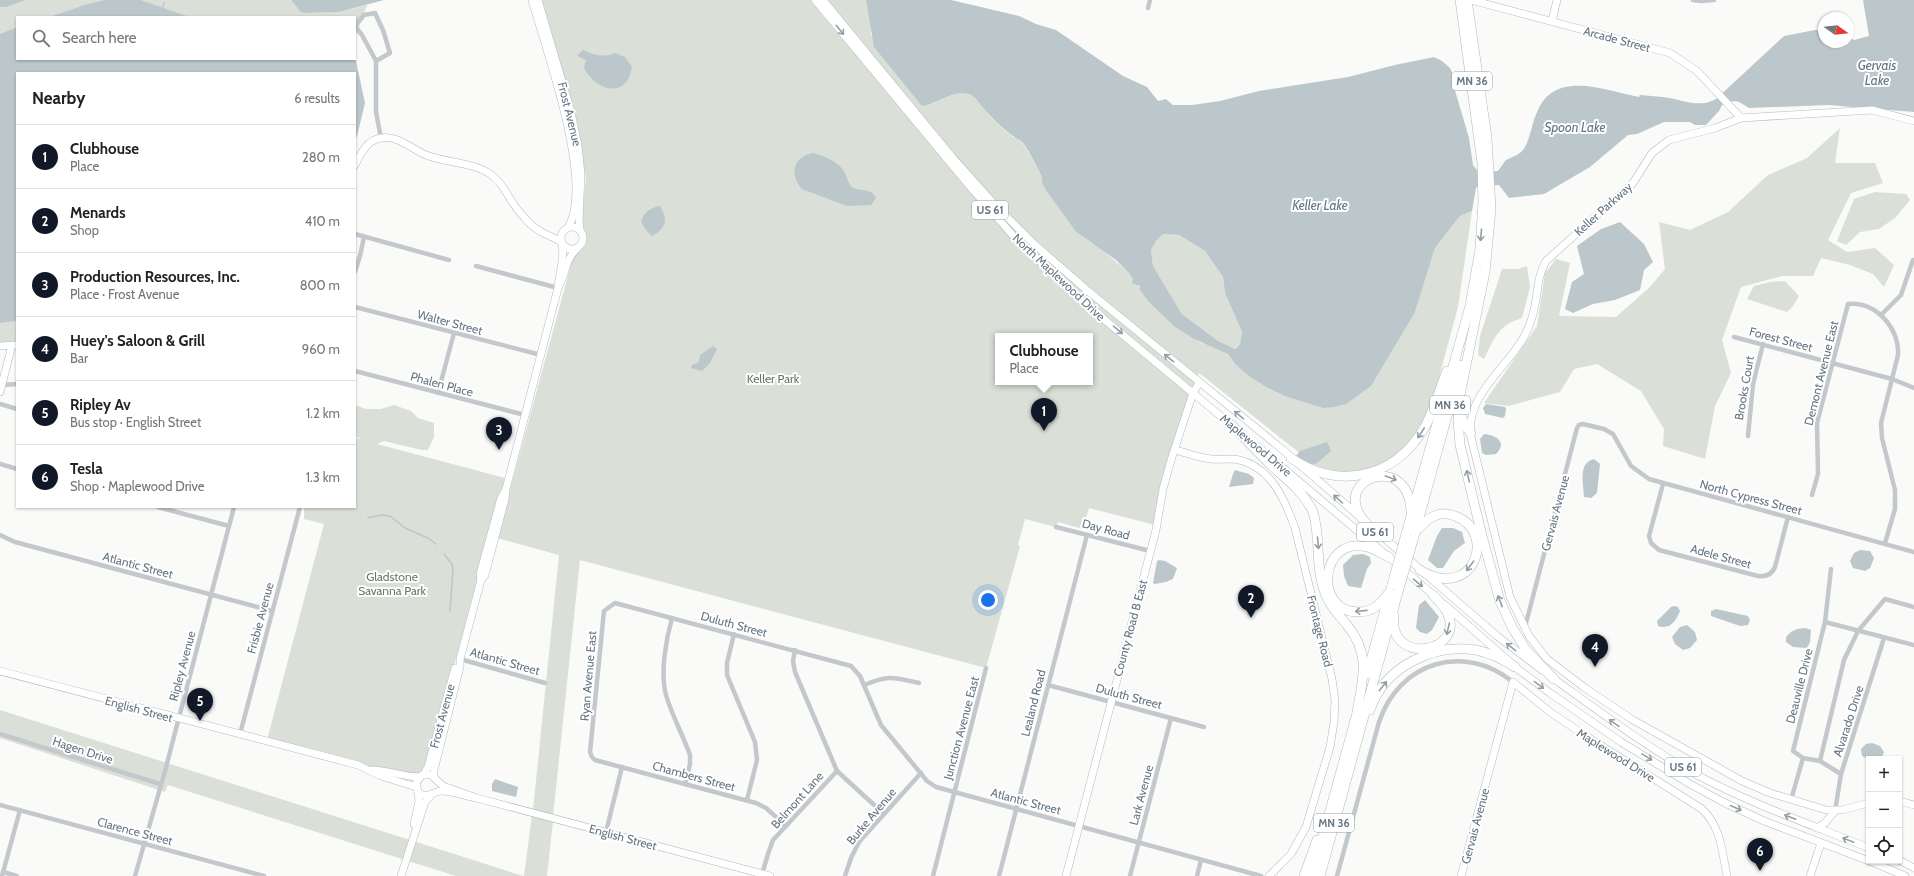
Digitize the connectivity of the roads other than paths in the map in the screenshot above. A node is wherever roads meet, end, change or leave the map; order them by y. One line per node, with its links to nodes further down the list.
1 (532, 0): 24 (street, Frost Avenue)
2 (538, 0): 25 (street, Frost Avenue)
3 (815, 0): 52 (street, North Maplewood Drive / US 61, one-way to 52)
4 (823, 0): 48 (street, North Maplewood Drive / US 61, one-way to 4)
5 (1150, 0): 12 (street)
6 (1460, 0): 20 (highway, MN 36)
7 (1467, 0): 20 (highway, MN 36)
8 (1471, 0): 13 (street, Arcade Street)
9 (1557, 0): 13 (street)
10 (1693, 0): 11 (street)
11 (1714, 0)
12 (1148, 8)
13 (1552, 21): 17 (street, Arcade Street)
14 (356, 25): 16 (street)
15 (356, 27): 16 (street)
16 (376, 61): 19 (street)
17 (1741, 118): 18 (street, Keller Parkway); 60 (street, Keller Parkway)
18 (1914, 122)
19 (381, 138): 21 (street); 23 (street)
20 (1486, 162): 22 (highway, MN 36)
21 (356, 163)
22 (1487, 196): 34 (highway, MN 36); 36 (highway, MN 36, one-way to 36)
23 (530, 223): 24 (street); 28 (street)
24 (566, 229): 25 (street); 28 (street)
25 (580, 231): 29 (street)
26 (356, 234): 27 (street)
27 (364, 237): 30 (street); 33 (street)
28 (562, 243): 29 (street); 35 (street, Frost Avenue)
29 (577, 249): 35 (street, Frost Avenue)
30 (450, 260)
31 (1913, 260): 38 (street)
32 (476, 266): 35 (street)
33 (356, 269)
34 (1484, 279): 56 (highway); 78 (highway, MN 36)
35 (558, 288): 44 (street, Frost Avenue)
36 (1470, 306): 63 (highway, one-way to 63); 72 (highway, MN 36)
37 (356, 307): 39 (street, Walter Street)
38 (1881, 315): 45 (street, Demont Avenue East); 47 (street)
39 (454, 333): 44 (street, Walter Street); 53 (street)
40 (1734, 337): 41 (street, Forest Street)
41 (1763, 344): 45 (street, Forest Street); 61 (street, Brooks Court)
42 (15, 345): 43 (street); 51 (street)
43 (0, 346)
44 (541, 355): 57 (street, Frost Avenue)
45 (1833, 363): 47 (street, Forest Street); 67 (street, Demont Avenue East)
46 (356, 371): 53 (street, Phalen Place)
47 (1892, 379): 50 (street, Forest Street); 79 (street)
48 (1199, 383): 52 (street, County Road B East); 63 (street, US 61, one-way to 48)
49 (16, 384): 51 (street)
50 (1914, 388)
51 (1, 389)
52 (1193, 393): 58 (street, Maplewood Drive / US 61); 62 (street, County Road B East)
53 (438, 394): 57 (street, Phalen Place)
54 (0, 404): 55 (street)
55 (16, 409)
56 (1459, 409): 60 (highway); 104 (highway, one-way to 56)
57 (525, 415): 99 (street, Frost Avenue)
58 (1232, 425): 82 (street, Maplewood Drive / US 61); 111 (highway, one-way to 111)
59 (1604, 429): 66 (street, North Cypress Street); 93 (street, Gervais Avenue)
60 (1471, 434): 93 (street, Keller Parkway)
61 (1748, 436)
62 (1175, 450): 80 (street, County Road B East); 177 (street, Frontage Road)
63 (1291, 458): 75 (street, US 61, one-way to 63)
64 (0, 464): 65 (street)
65 (16, 469)
66 (1663, 484): 71 (street, North Cypress Street); 71 (street, Adele Street)
67 (1812, 495)
68 (162, 508): 73 (street)
69 (234, 508): 73 (street, Ripley Avenue)
70 (300, 508): 90 (street, Frisbie Avenue)
71 (1788, 517): 79 (street, North Cypress Street)
72 (1411, 520): 75 (highway, one-way to 72); 78 (highway, MN 36)
73 (229, 526): 86 (street, Ripley Avenue)
74 (1056, 527): 77 (street, Day Road)
75 (1369, 527): 84 (street, US 61)
76 (0, 535): 86 (street, Atlantic Street)
77 (1087, 535): 80 (street, Day Road); 109 (street, Lealand Road)
78 (1411, 535): 84 (highway, one-way to 84); 85 (highway, MN 36, bridge)
79 (1885, 544): 81 (street, North Cypress Street)
80 (1150, 552): 110 (street, County Road B East)
81 (1914, 552)
82 (1389, 557): 85 (highway, one-way to 82); 87 (street, US 61, one-way to 87)
83 (1831, 569): 92 (street, Deauville Drive)
84 (1420, 570): 104 (street, US 61, one-way to 84)
85 (1394, 589): 87 (highway, one-way to 85); 111 (highway, MN 36); 119 (highway, MN 36)
86 (211, 595): 90 (street, Atlantic Street); 113 (street, Ripley Avenue)
87 (1433, 595): 101 (street, US 61)
88 (615, 603): 91 (street, Duluth Street); 117 (street, Ryan Avenue East)
89 (1914, 607): 94 (street)
90 (272, 611): 116 (street, Frisbie Avenue)
91 (672, 618): 95 (street, Duluth Street); 130 (street)
92 (1825, 622): 94 (street); 118 (street, Deauville Drive)
93 (1525, 627): 136 (street, Keller Parkway)
94 (1858, 631): 96 (street); 120 (street)
95 (734, 634): 98 (street, Duluth Street); 135 (street)
96 (1884, 638): 97 (street); 126 (street, Alvarado Drive)
97 (1914, 645)
98 (795, 650): 100 (street, Duluth Street); 124 (street, Belmont Lane)
99 (460, 659): 106 (street, Atlantic Street); 127 (street, Frost Avenue); 128 (street, Frost Avenue)
100 (847, 664): 108 (street, Atlantic Street)
101 (1515, 667): 119 (highway, one-way to 101); 152 (street, US 61, one-way to 152)
102 (986, 668): 132 (street, Junction Avenue East)
103 (0, 671): 113 (street, English Street)
104 (1554, 679): 148 (street, US 61, one-way to 104)
105 (1513, 682): 182 (street); 183 (street, Gervais Avenue); 184 (street, Maplewood Drive)
106 (545, 683)
107 (919, 683): 108 (street)
108 (864, 686): 125 (street, Atlantic Street)
109 (1048, 686): 110 (street, Duluth Street); 142 (street, Lealand Road)
110 (1111, 701): 112 (street, Duluth Street); 147 (street, County Road B East)
111 (1357, 712): 137 (highway, MN 36)
112 (1171, 718): 114 (street, Duluth Street); 151 (street, Lark Avenue)
113 (178, 719): 116 (street, English Street); 129 (street, Ripley Avenue)
114 (1204, 727)
115 (0, 734): 129 (street, Hagen Drive)
116 (240, 734): 122 (street, English Street)
117 (592, 757): 121 (street, Chambers Street)
118 (1803, 758): 120 (street); 136 (street)
119 (1352, 760): 123 (highway, MN 36)
120 (1820, 761): 126 (street)
121 (622, 767): 130 (street, Chambers Street); 150 (street)
122 (372, 770): 127 (street, English Street); 131 (street, English Street)
123 (1349, 770): 180 (highway, MN 36); 181 (highway)
124 (837, 771): 145 (street); 146 (street, Belmont Lane)
125 (921, 773): 132 (street, Atlantic Street); 145 (street, Burke Avenue)
126 (1841, 774): 144 (street, Alvarado Drive)
127 (422, 776): 128 (street); 131 (street)
128 (436, 779): 133 (street); 134 (street, English Street)
129 (160, 784): 153 (street, Ripley Avenue)
130 (685, 784): 135 (street, Chambers Street)
131 (417, 789): 133 (street); 156 (street)
132 (954, 793): 142 (street, Atlantic Street); 171 (street, Junction Avenue East)
133 (433, 794): 134 (street, English Street); 156 (street)
134 (477, 798): 150 (street, English Street)
135 (747, 800): 146 (street, Chambers Street)
136 (1792, 800): 144 (street, Keller Parkway)
137 (1332, 802): 178 (highway); 179 (highway, MN 36)
138 (1902, 802): 141 (street)
139 (1866, 804): 144 (street, Keller Parkway)
140 (0, 805): 143 (street, Clarence Street)
141 (1914, 805)
142 (1016, 809): 147 (street, Atlantic Street); 172 (street, Lealand Road)
143 (20, 810): 153 (street, Clarence Street); 163 (street)
144 (1835, 810): 148 (street); 149 (street)
145 (884, 814): 170 (street, Burke Avenue)
146 (786, 826): 164 (street, Belmont Lane)
147 (1079, 826): 151 (street, Atlantic Street); 173 (street, County Road B East)
148 (1817, 828): 149 (street, US 61)
149 (1827, 831): 152 (street); 155 (street, US 61, one-way to 149)
150 (606, 832): 164 (street, English Street)
151 (1139, 843): 158 (street, Atlantic Street); 174 (street, Lark Avenue)
152 (1821, 843): 154 (street, US 61); 157 (street)
153 (144, 844): 166 (street, Ripley Avenue); 167 (street, Clarence Street)
154 (1830, 846): 157 (street); 159 (street, US 61)
155 (1866, 847)
156 (409, 849): 168 (street)
157 (1817, 854): 185 (street)
158 (1201, 860): 175 (street); 176 (street, Atlantic Street)
159 (1866, 860)
160 (1902, 862): 162 (street)
161 (1876, 864): 186 (street, US 61)
162 (1914, 868)
163 (3, 874): 165 (street)
164 (762, 874): 169 (street, English Street)
165 (17, 876)
166 (135, 876)
167 (264, 876)
168 (401, 876)
169 (770, 876)
170 (845, 876)
171 (933, 876)
172 (999, 876)
173 (1066, 876)
174 (1130, 876)
175 (1197, 876)
176 (1261, 876)
177 (1269, 876)
178 (1304, 876)
179 (1312, 876)
180 (1320, 876)
181 (1326, 876)
182 (1337, 876)
183 (1461, 876)
184 (1727, 876)
185 (1810, 876)
186 (1905, 876)

